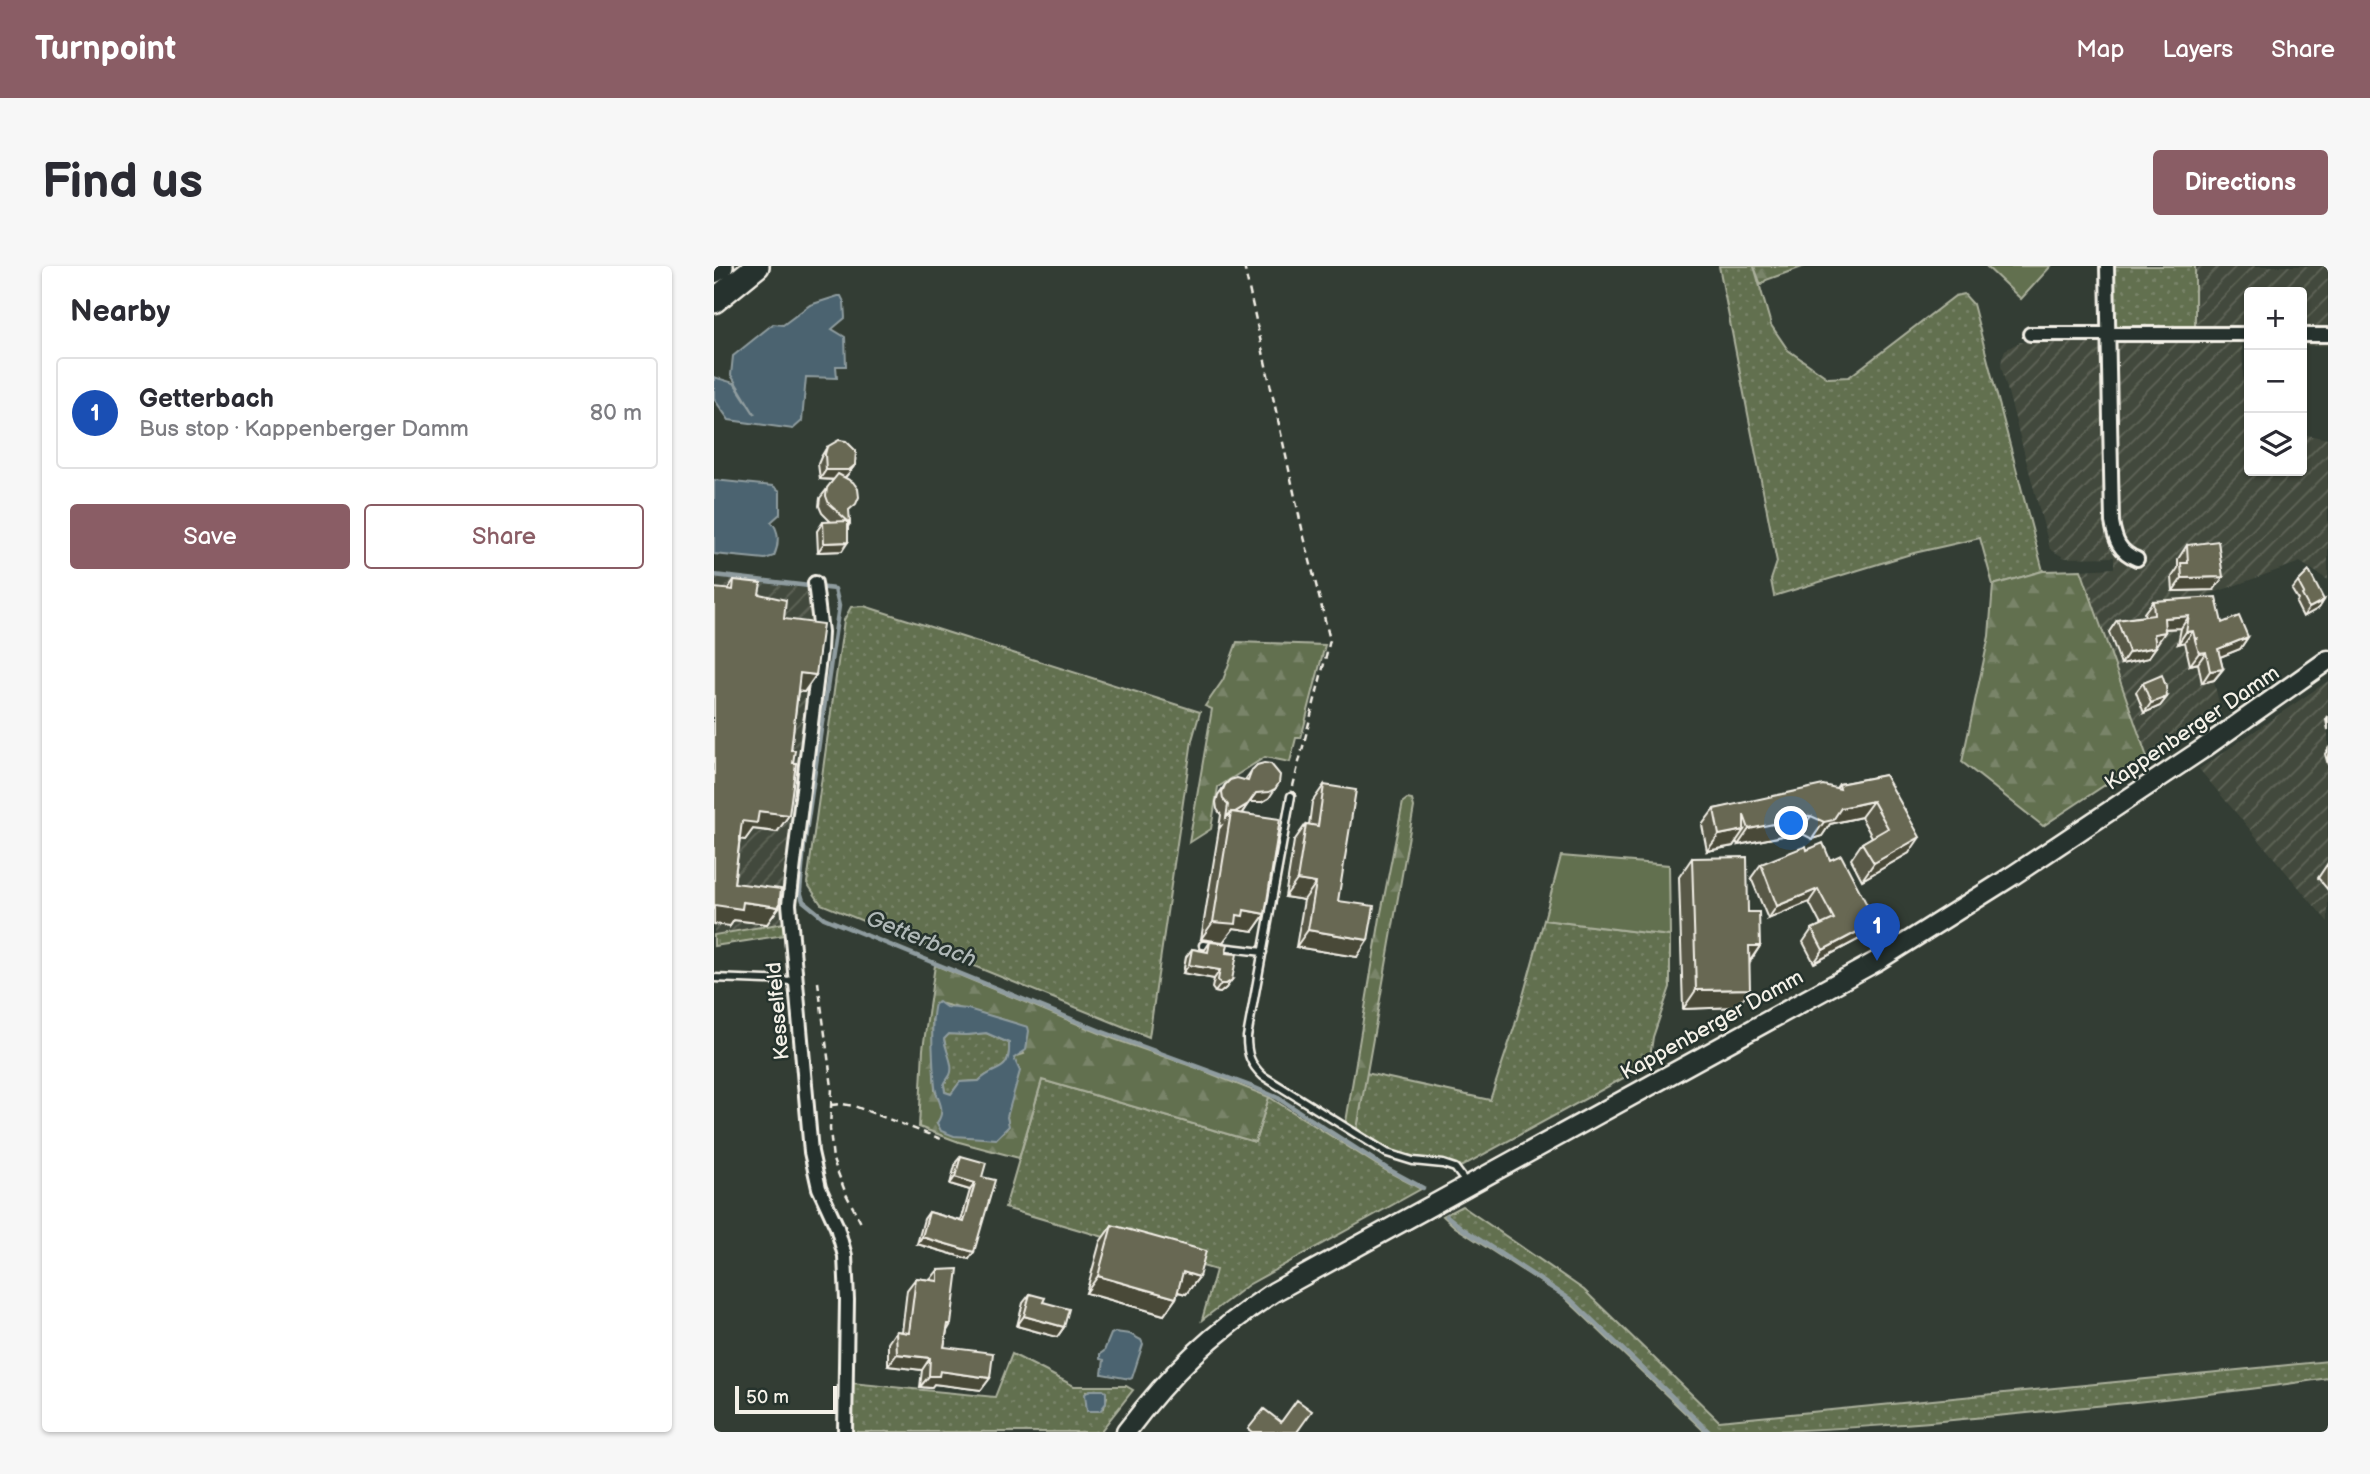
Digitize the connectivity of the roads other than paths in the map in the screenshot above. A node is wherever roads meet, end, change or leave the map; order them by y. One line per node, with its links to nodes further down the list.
1 (721, 266): 4 (highway)
2 (757, 266): 5 (highway)
3 (2107, 266): 6 (street)
4 (714, 271)
5 (714, 301)
6 (2108, 333): 7 (street); 8 (street); 11 (street)
7 (2030, 334)
8 (2244, 334)
9 (2307, 335): 10 (street)
10 (2328, 335)
11 (2137, 559)
12 (815, 587): 18 (street, Kesselfeld)
13 (2328, 660): 19 (main road, Kappenberger Damm)
14 (1291, 796): 16 (lane)
15 (1203, 945): 16 (lane)
16 (1262, 952): 19 (lane)
17 (714, 978): 18 (lane)
18 (794, 981): 20 (street, Kesselfeld)
19 (1468, 1185): 21 (main road, Kappenberger Damm)
20 (845, 1432)
21 (1126, 1432)

